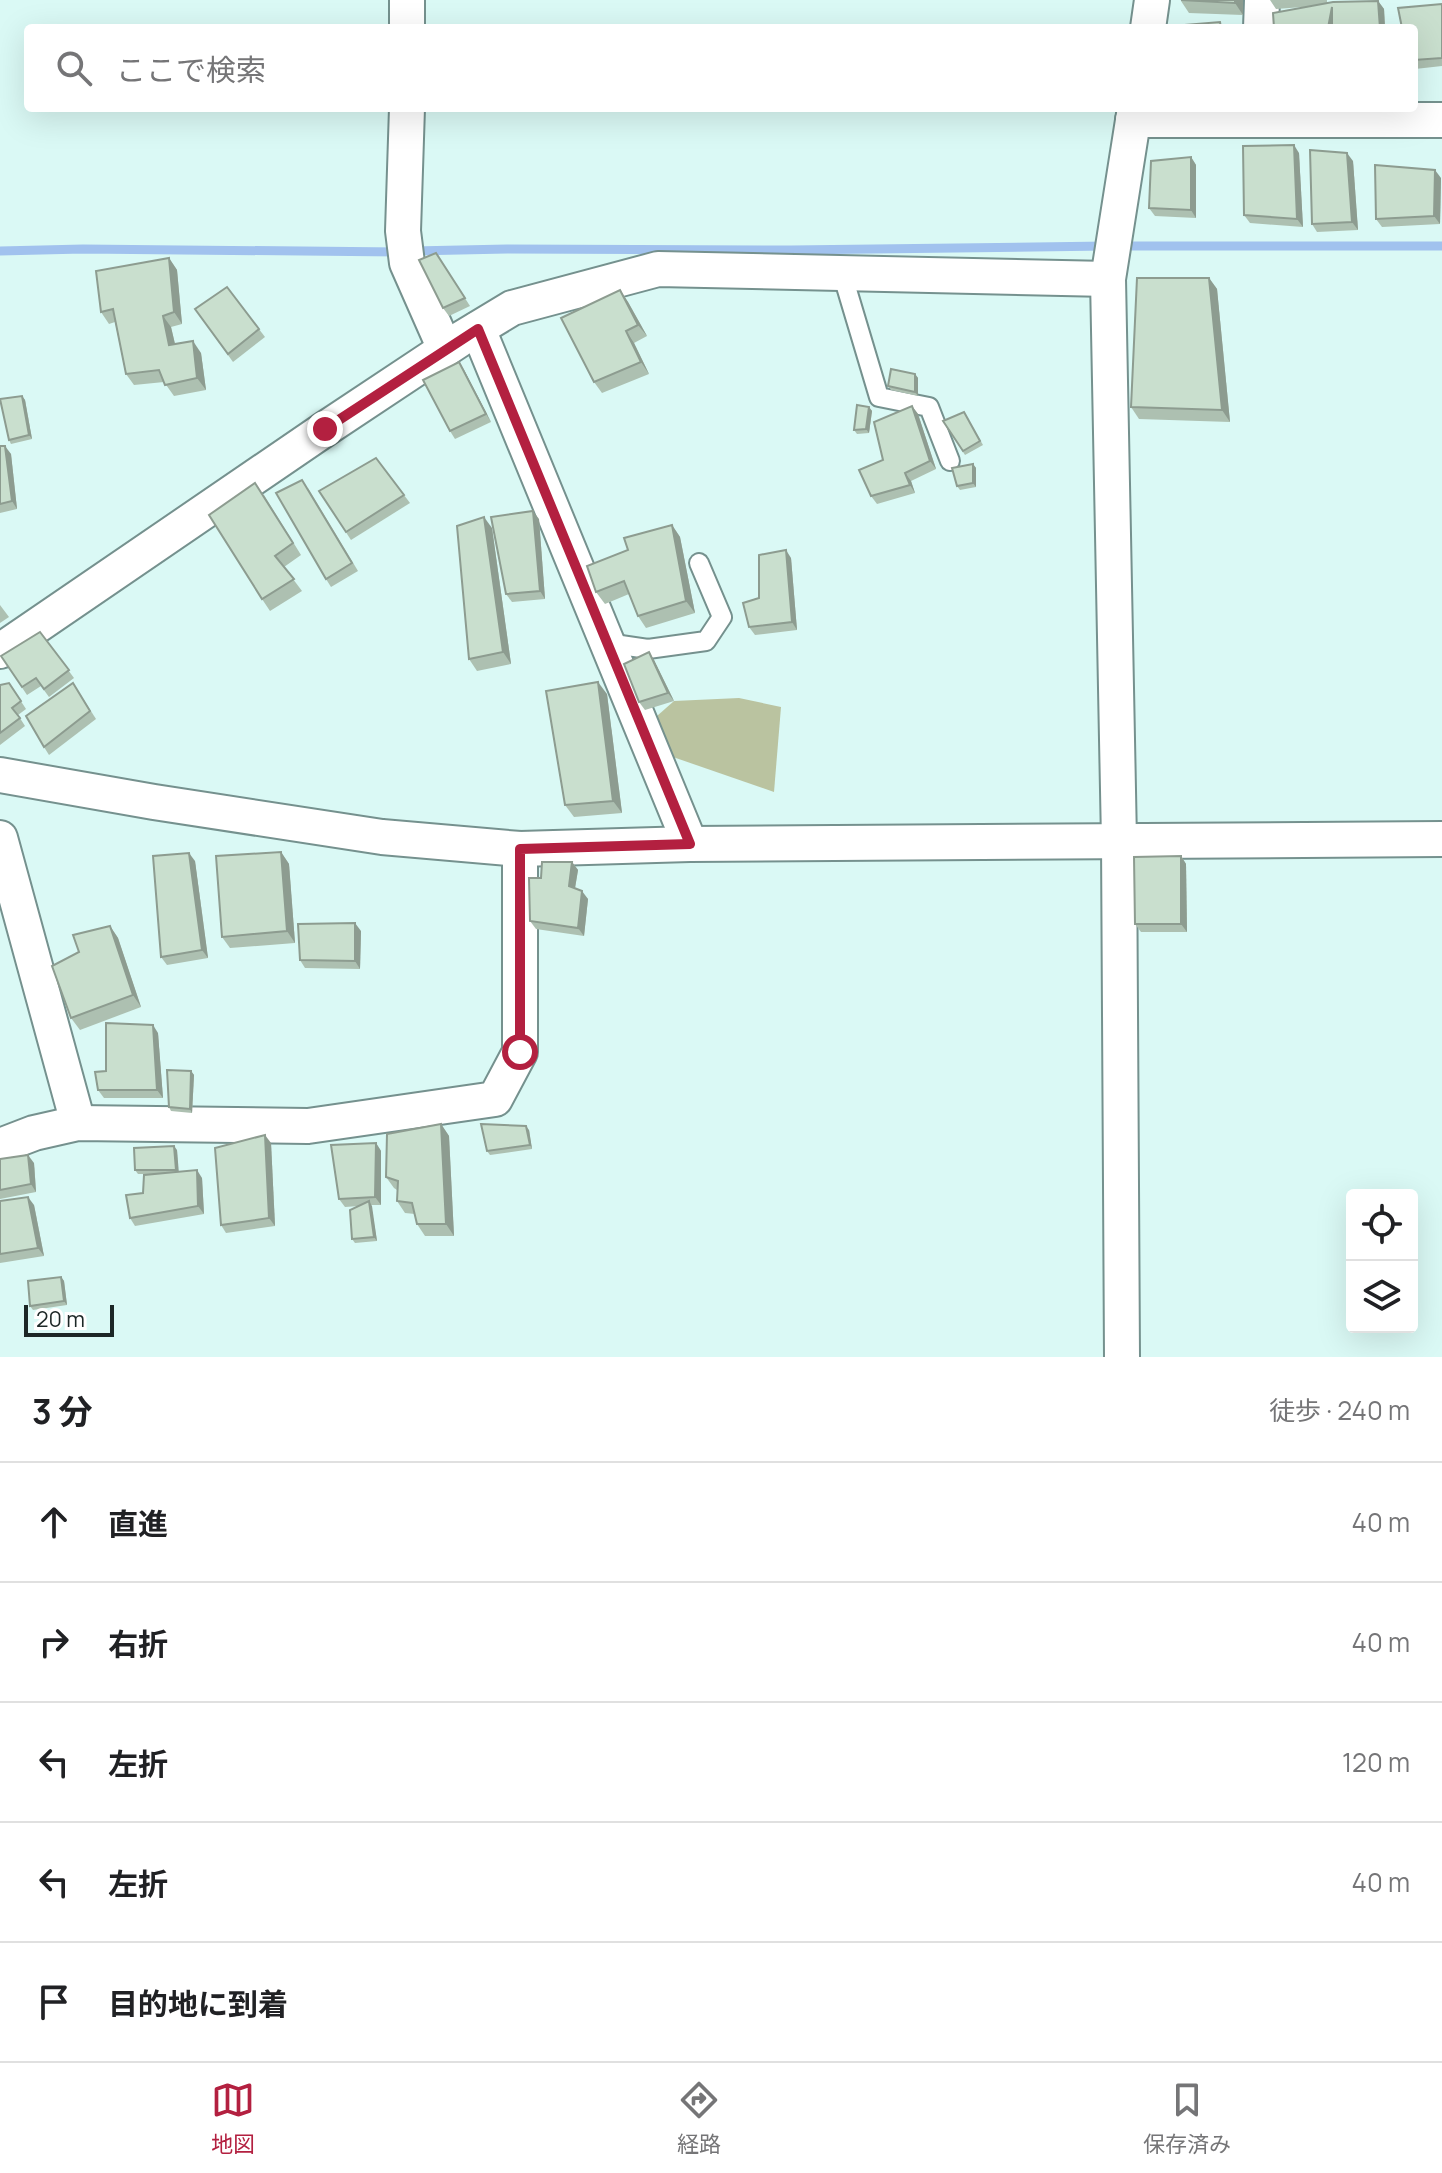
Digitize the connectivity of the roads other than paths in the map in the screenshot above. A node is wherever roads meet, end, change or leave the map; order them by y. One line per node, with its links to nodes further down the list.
1 (407, 0): 4 (street)
2 (1152, 0): 5 (street)
3 (1262, 0): 6 (street)
4 (407, 24)
5 (1149, 24)
6 (1261, 24)
7 (407, 112): 14 (street)
8 (1134, 114): 9 (street); 12 (street)
9 (1257, 114): 10 (street)
10 (1442, 120)
11 (842, 273): 12 (street); 13 (street); 15 (lane)
12 (1108, 279): 22 (street)
13 (478, 329): 14 (street); 17 (street)
14 (445, 349): 18 (street)
15 (950, 461)
16 (699, 563): 17 (lane)
17 (607, 643): 23 (street)
18 (0, 651)
19 (0, 775): 24 (street)
20 (0, 838): 25 (street)
21 (1442, 839): 22 (street)
22 (1119, 841): 23 (street); 27 (street)
23 (690, 844): 24 (street)
24 (520, 849): 25 (street)
25 (78, 1123): 26 (street)
26 (0, 1146)
27 (1122, 1357)

